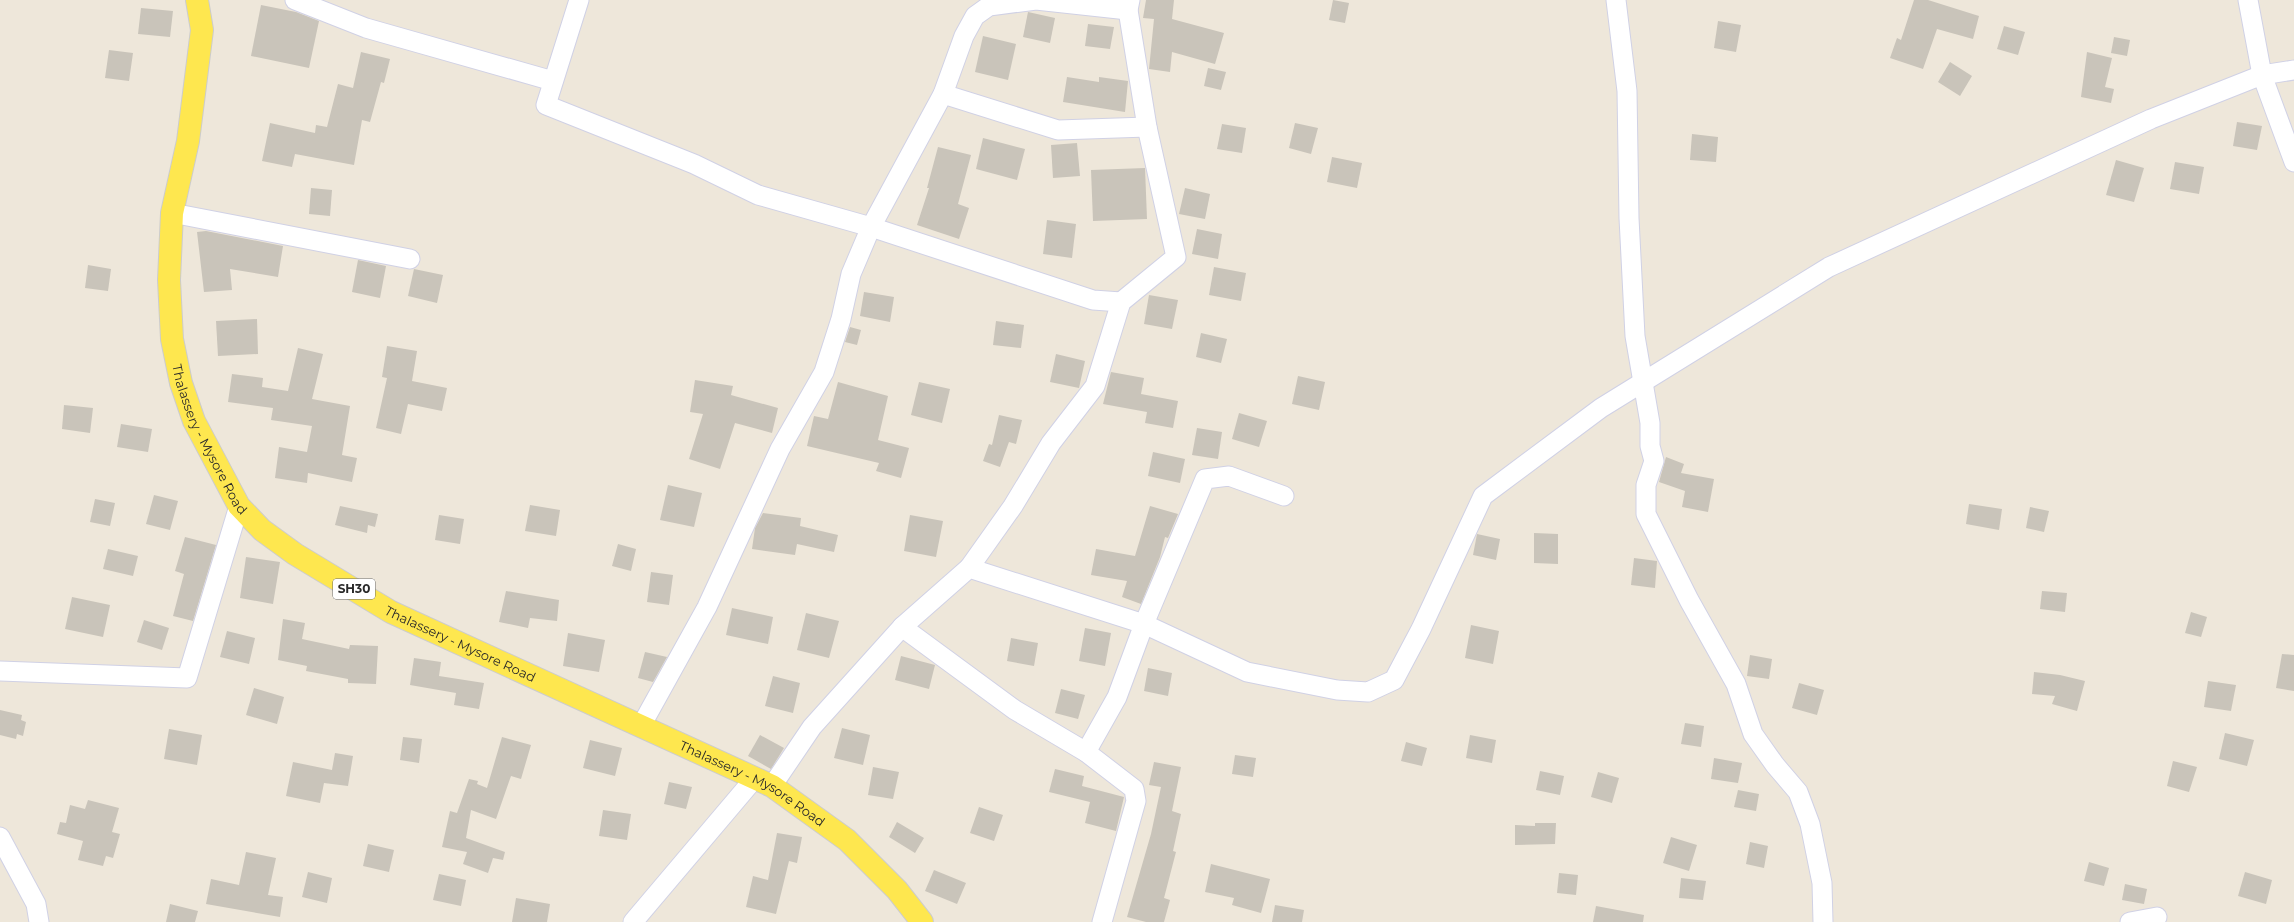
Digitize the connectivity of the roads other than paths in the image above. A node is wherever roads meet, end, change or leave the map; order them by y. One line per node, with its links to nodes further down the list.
1 (197, 0): 13 (main road, Thalassery - Mysore Road / SH30)
2 (295, 0): 9 (street)
3 (579, 0): 9 (street)
4 (1616, 0): 17 (street)
5 (2248, 0): 8 (street)
6 (1129, 5): 10 (street); 11 (street)
7 (2294, 70): 8 (street)
8 (2262, 75): 12 (street); 17 (street)
9 (553, 81): 14 (street)
10 (943, 94): 11 (street); 14 (street)
11 (1146, 127): 16 (street)
12 (2294, 162)
13 (172, 213): 15 (street); 19 (main road, Thalassery - Mysore Road / SH30)
14 (871, 227): 16 (street); 24 (street)
15 (410, 259)
16 (1121, 302): 20 (street)
17 (1643, 384): 21 (street); 33 (street)
18 (1284, 496): 21 (street)
19 (239, 506): 23 (street); 24 (main road, Thalassery - Mysore Road / SH30)
20 (970, 568): 21 (street); 22 (street)
21 (1144, 624): 25 (street)
22 (902, 627): 25 (street); 26 (street)
23 (0, 671)
24 (640, 726): 26 (main road, Thalassery - Mysore Road / SH30)
25 (1086, 752): 32 (street)
26 (763, 783): 30 (street); 31 (main road, Thalassery - Mysore Road / SH30)
27 (0, 837): 29 (street)
28 (2158, 917): 34 (street)
29 (39, 922)
30 (633, 922)
31 (922, 922)
32 (1102, 922)
33 (1823, 922)
34 (2130, 922)

